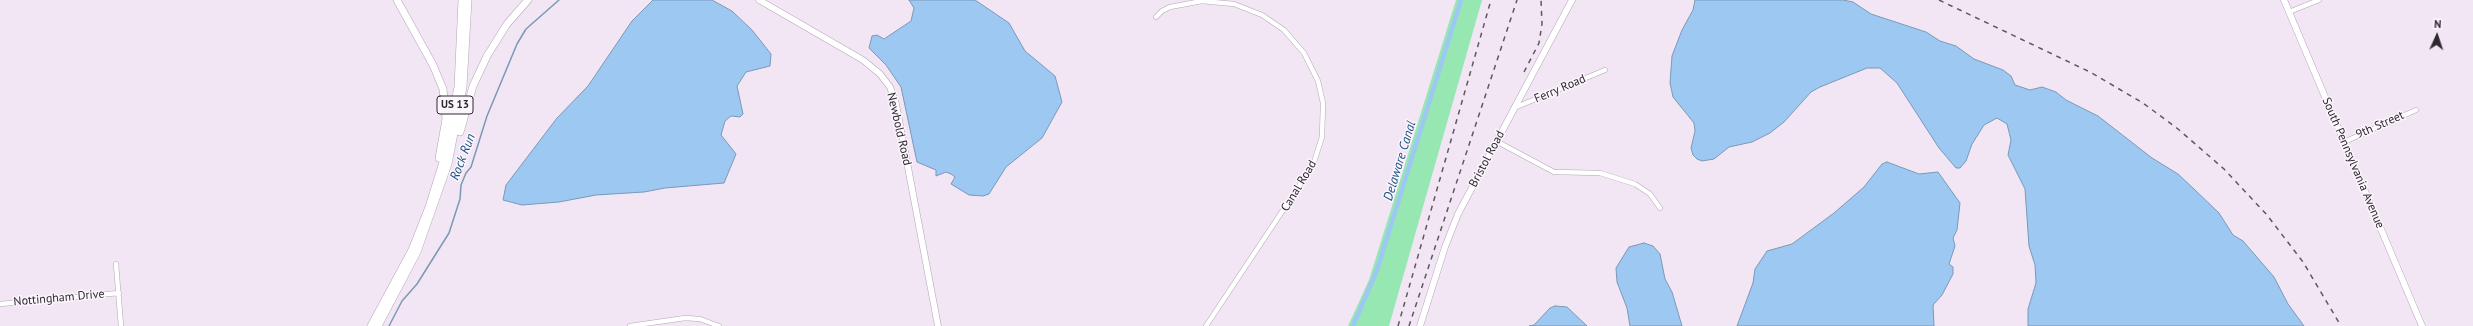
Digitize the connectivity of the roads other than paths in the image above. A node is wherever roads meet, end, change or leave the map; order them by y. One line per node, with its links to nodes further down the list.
1 (397, 0): 17 (highway)
2 (462, 0): 17 (highway, US 13)
3 (468, 0): 16 (highway, US 13)
4 (528, 0): 16 (highway)
5 (759, 0): 27 (main road, Newbold Road)
6 (1572, 0): 12 (main road, Bristol Road)
7 (2284, 0): 9 (main road, South Pennsylvania Avenue)
8 (2319, 0): 9 (street)
9 (2289, 12): 15 (main road, South Pennsylvania Avenue)
10 (1156, 17): 28 (street, Canal Road)
11 (1605, 70): 12 (street, Ferry Road)
12 (1514, 108): 14 (main road, Bristol Road)
13 (2416, 110): 15 (street, 9th Street)
14 (1496, 141): 18 (street); 29 (main road, Bristol Road)
15 (2344, 142): 30 (main road, South Pennsylvania Avenue)
16 (444, 179): 24 (highway, US 13)
17 (429, 207): 23 (highway, US 13)
18 (1660, 208)
19 (116, 264): 20 (street)
20 (119, 293): 21 (street, Nottingham Drive); 22 (street)
21 (0, 304)
22 (121, 326)
23 (371, 326)
24 (378, 326)
25 (630, 326): 26 (street)
26 (719, 326)
27 (938, 326)
28 (1206, 326)
29 (1420, 326)
30 (2422, 326)

